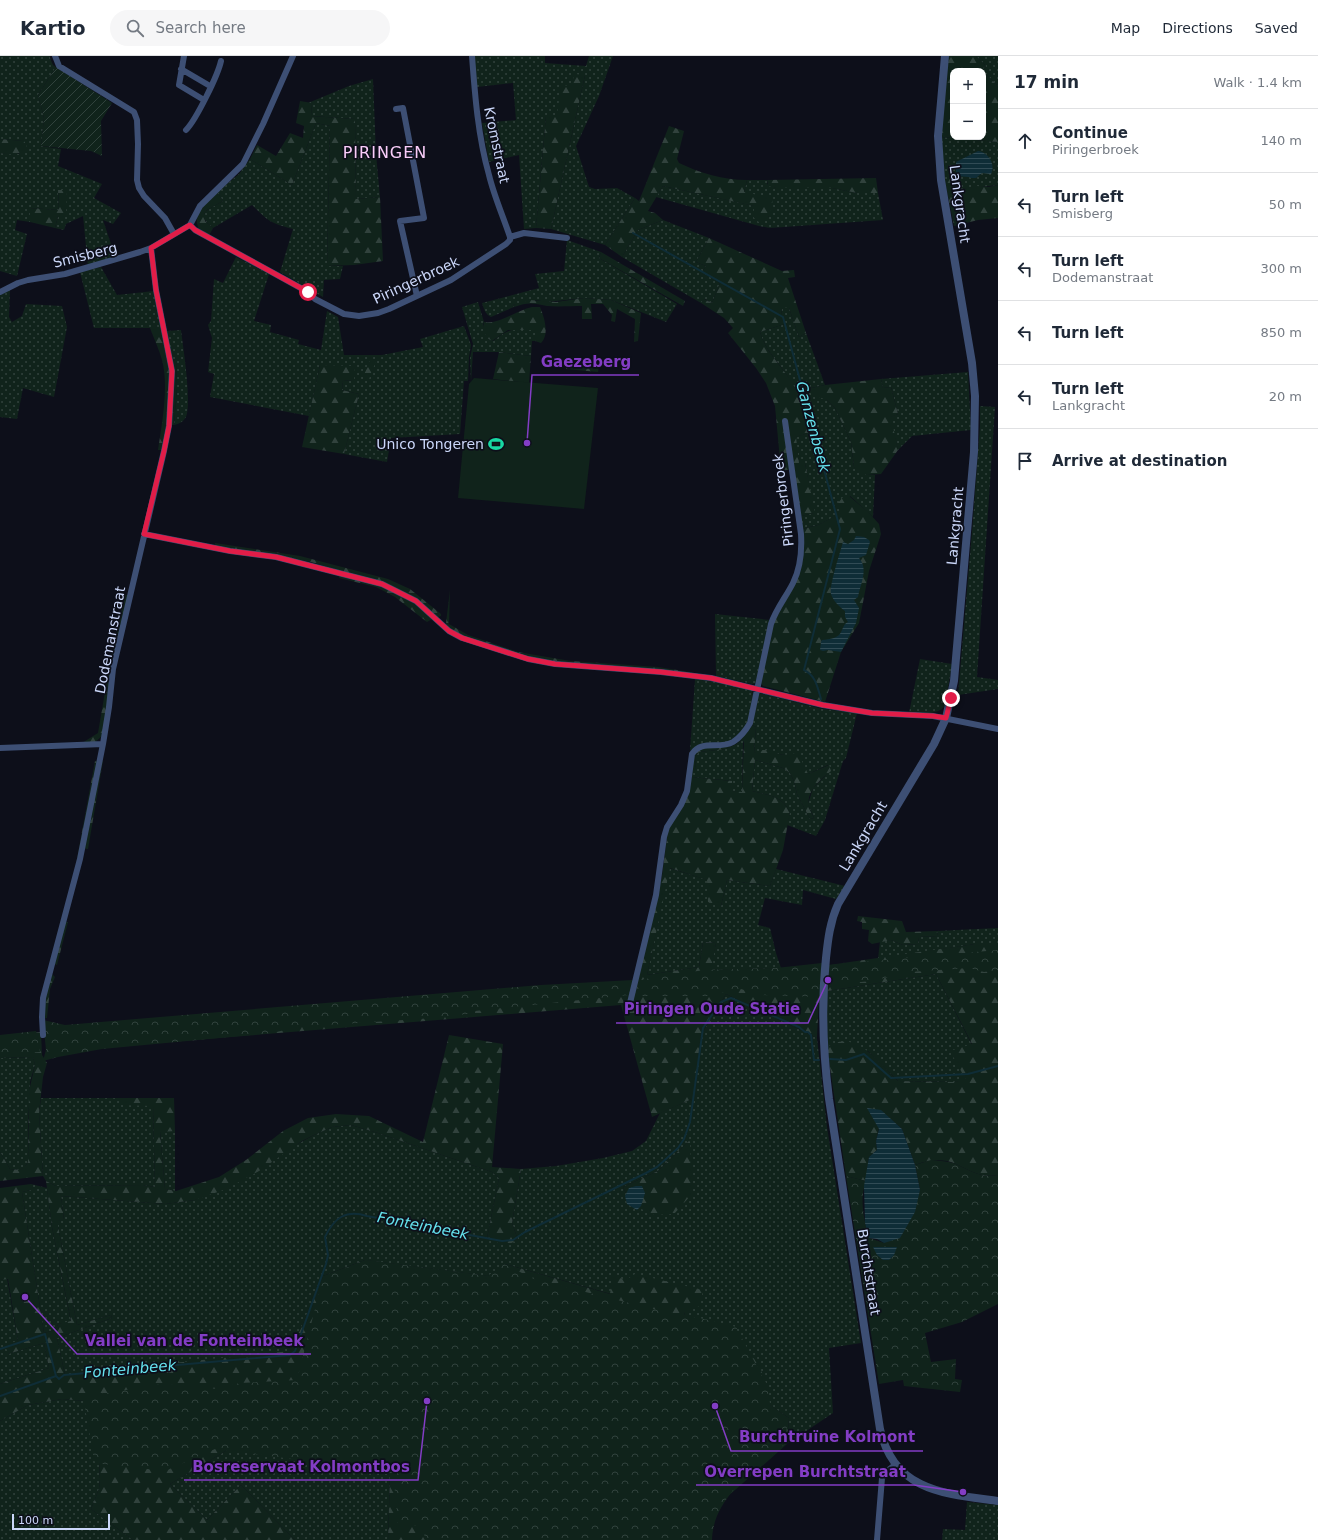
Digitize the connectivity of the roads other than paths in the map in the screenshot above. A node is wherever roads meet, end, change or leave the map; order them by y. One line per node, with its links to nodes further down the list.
1 (55, 56): 13 (street)
2 (184, 56): 7 (street)
3 (293, 56): 12 (street)
4 (472, 56): 14 (street, Kromstraat)
5 (945, 56): 22 (street, Lankgracht)
6 (221, 61): 8 (street)
7 (181, 69): 8 (street); 9 (street)
8 (210, 86): 9 (street)
9 (204, 100): 11 (street)
10 (396, 109): 18 (street)
11 (186, 130)
12 (190, 225): 13 (street, Smisberg); 18 (street, Piringerbroek)
13 (174, 234): 16 (street, Smisberg)
14 (510, 237): 15 (street); 18 (street, Piringerbroek)
15 (567, 238)
16 (151, 248): 17 (street, Smisberg); 20 (street, Dodemanstraat)
17 (0, 292)
18 (417, 296)
19 (785, 421): 21 (street, Piringerbroek)
20 (144, 534): 21 (street); 24 (street, Dodemanstraat)
21 (758, 688): 22 (street); 27 (street, Piringerbroek)
22 (946, 718): 23 (street); 26 (street, Lankgracht)
23 (998, 729)
24 (103, 744): 25 (street); 28 (street, Dodemanstraat)
25 (0, 748)
26 (825, 970): 29 (street, Burchtstraat)
27 (630, 1007)
28 (43, 1035)
29 (896, 1464): 30 (street, Burchtstraat); 31 (street)
30 (998, 1501)
31 (877, 1540)

